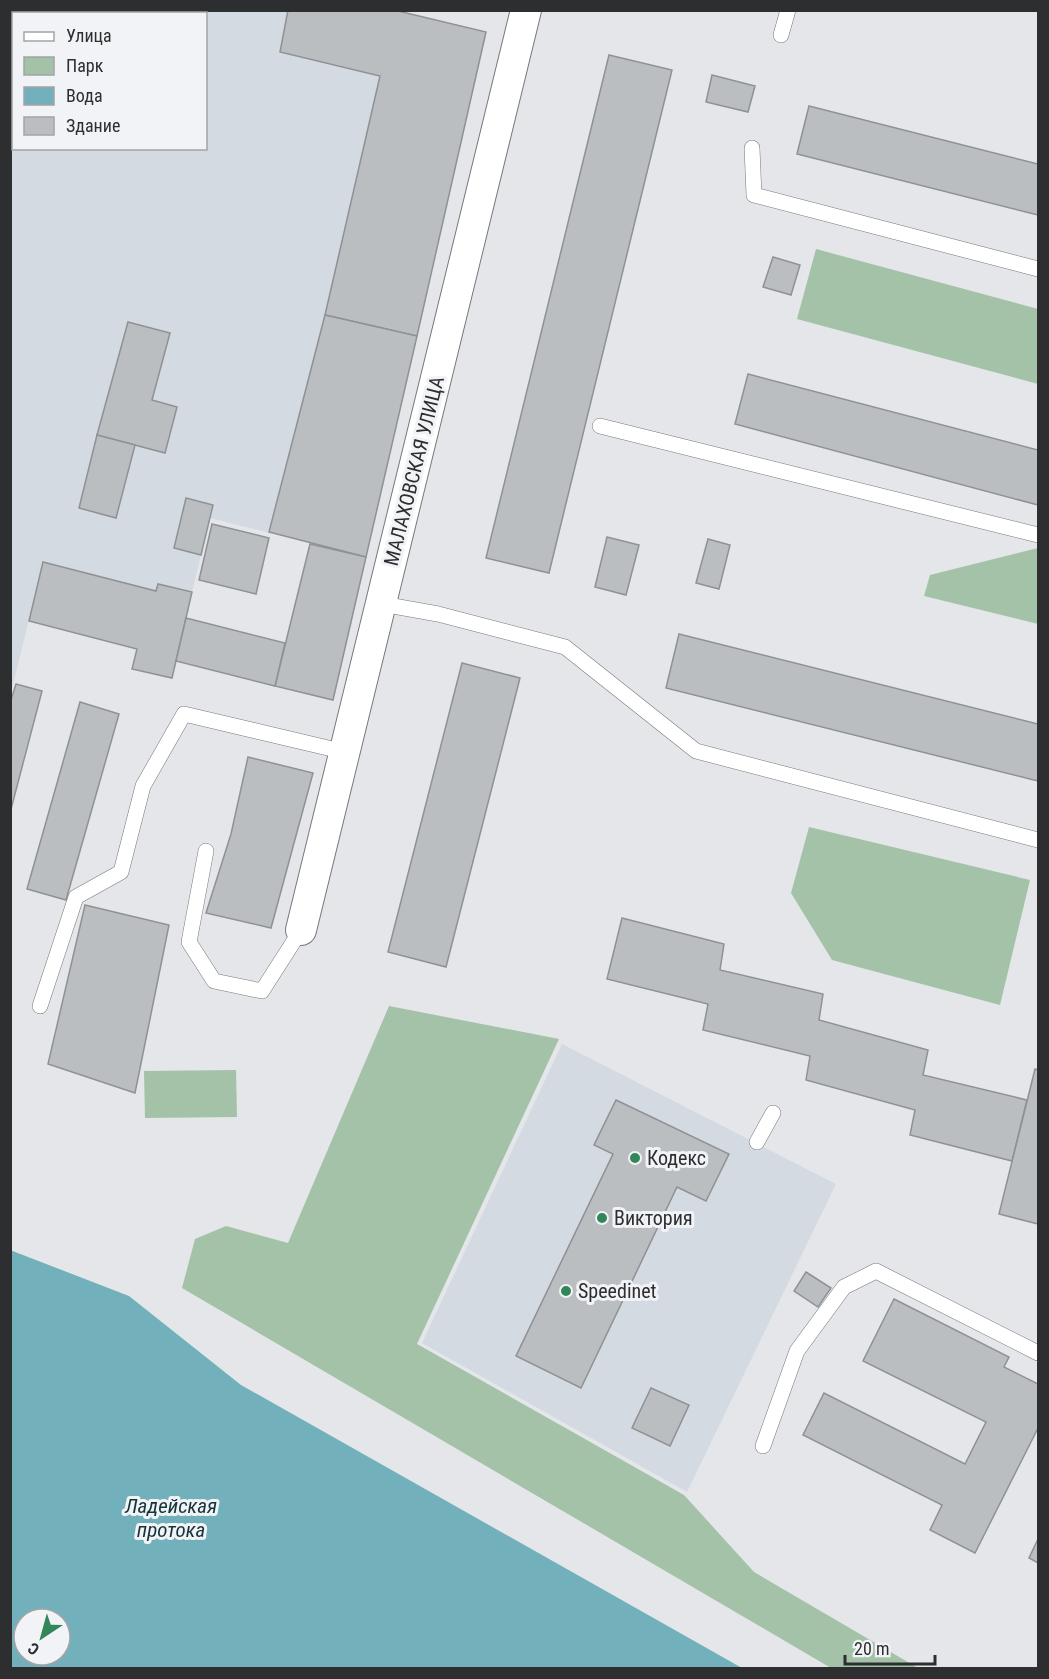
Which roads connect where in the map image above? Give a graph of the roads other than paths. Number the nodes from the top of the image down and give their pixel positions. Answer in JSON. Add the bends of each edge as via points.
{"nodes":[{"id":1,"x":526,"y":10,"type":"edge"},
{"id":2,"x":788,"y":10,"type":"edge"},
{"id":3,"x":782,"y":34,"type":"dead end"},
{"id":4,"x":752,"y":148,"type":"dead end"},
{"id":5,"x":1038,"y":269,"type":"edge"},
{"id":6,"x":600,"y":426,"type":"dead end"},
{"id":7,"x":1038,"y":535,"type":"edge"},
{"id":8,"x":382,"y":604,"type":"junction"},
{"id":9,"x":345,"y":752,"type":"junction"},
{"id":10,"x":1038,"y":840,"type":"edge"},
{"id":11,"x":206,"y":851,"type":"dead end"},
{"id":12,"x":301,"y":930,"type":"joint"},
{"id":13,"x":40,"y":1006,"type":"dead end"},
{"id":14,"x":773,"y":1113,"type":"dead end"},
{"id":15,"x":757,"y":1142,"type":"dead end"},
{"id":16,"x":1038,"y":1353,"type":"edge"},
{"id":17,"x":763,"y":1446,"type":"dead end"}],
"edges":[{"from":1,"to":8,"type":"street","name":"МАЛАХОВСКАЯ УЛИЦА"},
{"from":2,"to":3,"type":"lane"},
{"from":4,"to":5,"type":"lane","via":[[754,195]]},
{"from":6,"to":7,"type":"lane"},
{"from":8,"to":9,"type":"street","name":"МАЛАХОВСКАЯ УЛИЦА"},
{"from":8,"to":10,"type":"lane","via":[[438,614],[565,647],[696,752]]},
{"from":9,"to":12,"type":"street","name":"МАЛАХОВСКАЯ УЛИЦА"},
{"from":9,"to":13,"type":"lane","via":[[184,714],[143,786],[121,872],[76,897]]},
{"from":11,"to":12,"type":"lane","via":[[189,942],[214,981],[262,991]]},
{"from":14,"to":15,"type":"lane"},
{"from":16,"to":17,"type":"lane","via":[[876,1271],[844,1287],[797,1351]]}]}
